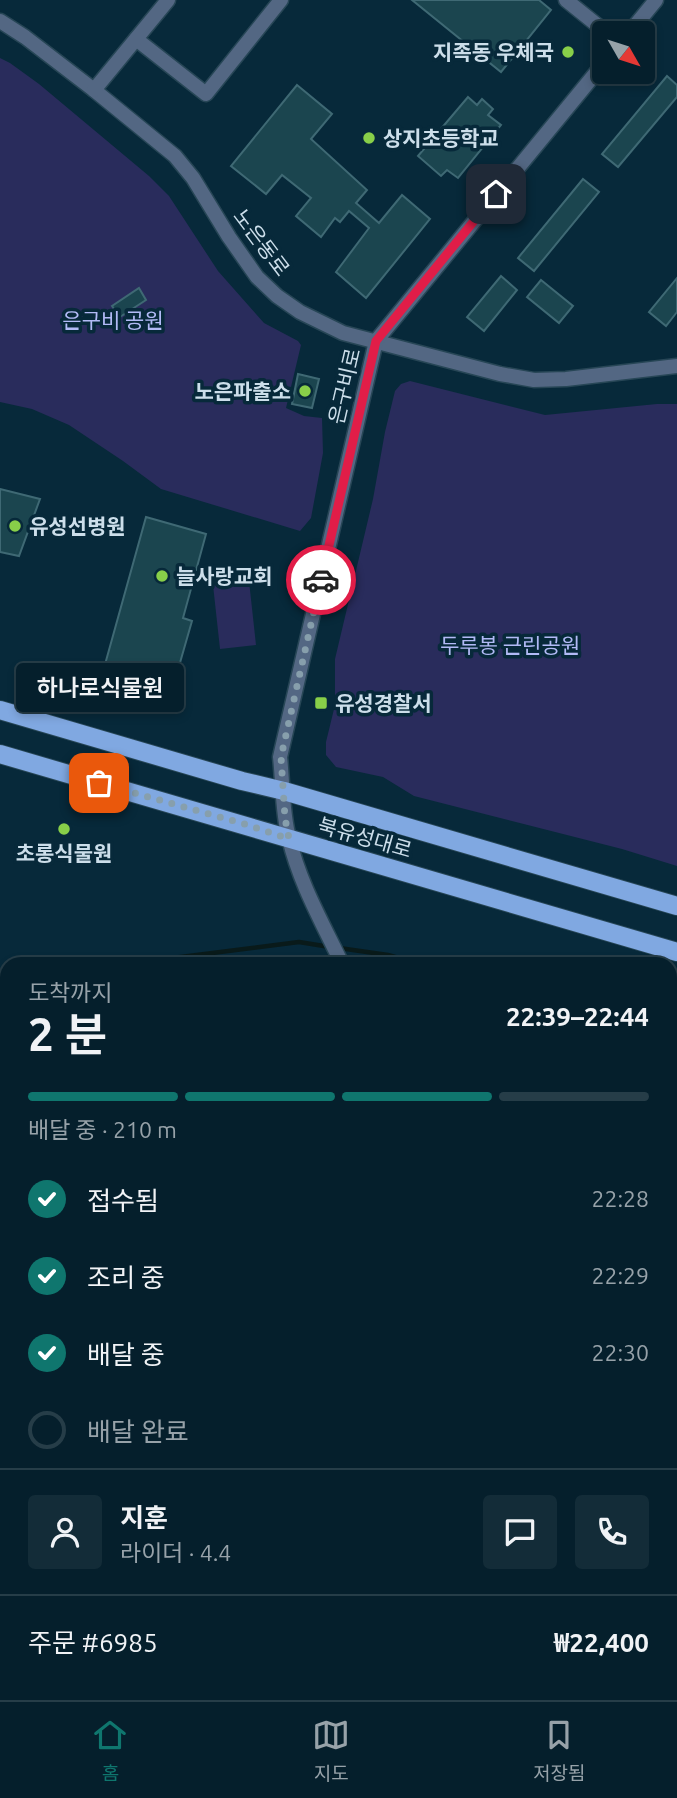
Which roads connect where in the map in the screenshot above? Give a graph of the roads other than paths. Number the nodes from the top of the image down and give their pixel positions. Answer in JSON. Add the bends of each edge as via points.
{"nodes":[{"id":1,"x":168,"y":0,"type":"edge"},
{"id":2,"x":281,"y":0,"type":"edge"},
{"id":3,"x":566,"y":0,"type":"edge"},
{"id":4,"x":656,"y":0,"type":"edge"},
{"id":5,"x":592,"y":21,"type":"edge"},
{"id":6,"x":639,"y":21,"type":"edge"},
{"id":7,"x":0,"y":22,"type":"edge"},
{"id":8,"x":136,"y":38,"type":"junction"},
{"id":9,"x":592,"y":78,"type":"edge"},
{"id":10,"x":94,"y":90,"type":"junction"},
{"id":11,"x":376,"y":341,"type":"junction"},
{"id":12,"x":677,"y":366,"type":"edge"},
{"id":13,"x":0,"y":710,"type":"edge"},
{"id":14,"x":0,"y":754,"type":"edge"},
{"id":15,"x":284,"y":790,"type":"junction"},
{"id":16,"x":289,"y":839,"type":"junction"},
{"id":17,"x":677,"y":906,"type":"edge"},
{"id":18,"x":677,"y":952,"type":"edge"},
{"id":19,"x":339,"y":957,"type":"edge"}],
"edges":[{"from":1,"to":8,"type":"street"},
{"from":2,"to":8,"type":"street","via":[[206,94]]},
{"from":3,"to":5,"type":"street"},
{"from":4,"to":6,"type":"street"},
{"from":7,"to":10,"type":"street","name":"노은동로"},
{"from":8,"to":10,"type":"street"},
{"from":9,"to":11,"type":"street","name":"은구비로"},
{"from":10,"to":11,"type":"street","name":"노은동로","via":[[174,156],[257,277],[277,296],[343,333]]},
{"from":11,"to":12,"type":"street","name":"노은동로","via":[[534,380]]},
{"from":11,"to":15,"type":"street","name":"은구비로","via":[[281,757]]},
{"from":13,"to":15,"type":"main road","name":"북유성대로"},
{"from":14,"to":16,"type":"main road","name":"북유성대로"},
{"from":15,"to":16,"type":"street","name":"은구비로"},
{"from":15,"to":17,"type":"main road","name":"북유성대로"},
{"from":16,"to":18,"type":"main road","name":"북유성대로"},
{"from":16,"to":19,"type":"street","name":"은구비로"}]}
